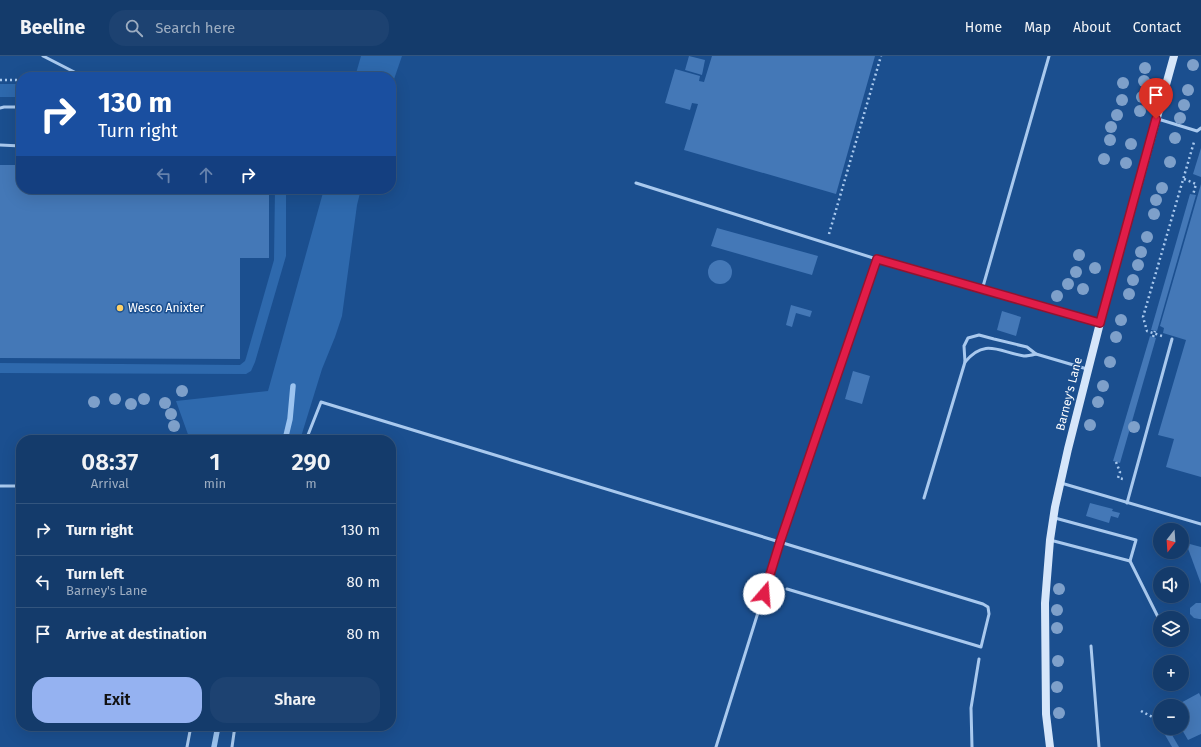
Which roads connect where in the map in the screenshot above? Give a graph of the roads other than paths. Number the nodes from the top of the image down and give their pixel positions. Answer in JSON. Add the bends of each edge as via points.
{"nodes":[{"id":1,"x":43,"y":56,"type":"edge"},
{"id":2,"x":1048,"y":56,"type":"edge"},
{"id":3,"x":1174,"y":56,"type":"edge"},
{"id":4,"x":74,"y":72,"type":"edge"},
{"id":5,"x":16,"y":107,"type":"edge"},
{"id":6,"x":0,"y":108,"type":"edge"},
{"id":7,"x":1156,"y":119,"type":"junction"},
{"id":8,"x":1201,"y":128,"type":"edge"},
{"id":9,"x":0,"y":145,"type":"edge"},
{"id":10,"x":16,"y":146,"type":"edge"},
{"id":11,"x":636,"y":183,"type":"dead end"},
{"id":12,"x":877,"y":259,"type":"junction"},
{"id":13,"x":982,"y":290,"type":"junction"},
{"id":14,"x":1100,"y":323,"type":"junction"},
{"id":15,"x":1172,"y":339,"type":"road end"},
{"id":16,"x":1036,"y":354,"type":"junction"},
{"id":17,"x":964,"y":362,"type":"junction"},
{"id":18,"x":1088,"y":369,"type":"junction"},
{"id":19,"x":308,"y":435,"type":"edge"},
{"id":20,"x":1060,"y":483,"type":"junction"},
{"id":21,"x":0,"y":486,"type":"edge"},
{"id":22,"x":16,"y":486,"type":"edge"},
{"id":23,"x":924,"y":498,"type":"dead end"},
{"id":24,"x":1127,"y":503,"type":"junction"},
{"id":25,"x":1053,"y":518,"type":"junction"},
{"id":26,"x":1201,"y":524,"type":"edge"},
{"id":27,"x":1050,"y":540,"type":"junction"},
{"id":28,"x":780,"y":542,"type":"junction"},
{"id":29,"x":1130,"y":561,"type":"junction"},
{"id":30,"x":787,"y":589,"type":"dead end"},
{"id":31,"x":1155,"y":611,"type":"edge"},
{"id":32,"x":1091,"y":646,"type":"dead end"},
{"id":33,"x":979,"y":659,"type":"dead end"},
{"id":34,"x":190,"y":731,"type":"edge"},
{"id":35,"x":235,"y":731,"type":"edge"},
{"id":36,"x":187,"y":747,"type":"edge"},
{"id":37,"x":232,"y":747,"type":"edge"},
{"id":38,"x":716,"y":747,"type":"edge"},
{"id":39,"x":972,"y":747,"type":"edge"},
{"id":40,"x":1050,"y":747,"type":"edge"},
{"id":41,"x":1099,"y":747,"type":"edge"}],
"edges":[{"from":1,"to":4,"type":"lane"},
{"from":2,"to":13,"type":"lane"},
{"from":3,"to":7,"type":"street","name":"Barney's Lane"},
{"from":5,"to":6,"type":"lane"},
{"from":7,"to":8,"type":"lane","via":[[1198,131]]},
{"from":7,"to":14,"type":"street","name":"Barney's Lane"},
{"from":9,"to":10,"type":"lane"},
{"from":11,"to":12,"type":"lane"},
{"from":12,"to":13,"type":"lane"},
{"from":12,"to":28,"type":"lane"},
{"from":13,"to":14,"type":"lane"},
{"from":14,"to":18,"type":"street","name":"Barney's Lane"},
{"from":15,"to":24,"type":"lane"},
{"from":16,"to":17,"type":"lane","via":[[1025,356],[992,348],[979,350]]},
{"from":16,"to":17,"type":"lane","via":[[1027,347],[979,336],[968,338],[964,346]]},
{"from":16,"to":18,"type":"lane"},
{"from":17,"to":23,"type":"lane"},
{"from":18,"to":20,"type":"street","name":"Barney's Lane"},
{"from":19,"to":28,"type":"lane","via":[[321,402]]},
{"from":20,"to":24,"type":"lane"},
{"from":20,"to":25,"type":"street","name":"Barney's Lane"},
{"from":21,"to":22,"type":"lane"},
{"from":24,"to":26,"type":"lane"},
{"from":25,"to":27,"type":"street","name":"Barney's Lane"},
{"from":25,"to":29,"type":"lane","via":[[1136,540]]},
{"from":27,"to":29,"type":"lane"},
{"from":27,"to":40,"type":"street","name":"Barney's Lane","via":[[1045,603],[1046,714]]},
{"from":28,"to":30,"type":"lane","via":[[983,604],[988,607],[989,614],[981,647]]},
{"from":28,"to":38,"type":"lane"},
{"from":29,"to":31,"type":"lane"},
{"from":32,"to":41,"type":"lane"},
{"from":33,"to":39,"type":"lane","via":[[971,708]]},
{"from":34,"to":36,"type":"lane"},
{"from":35,"to":37,"type":"lane"}]}
